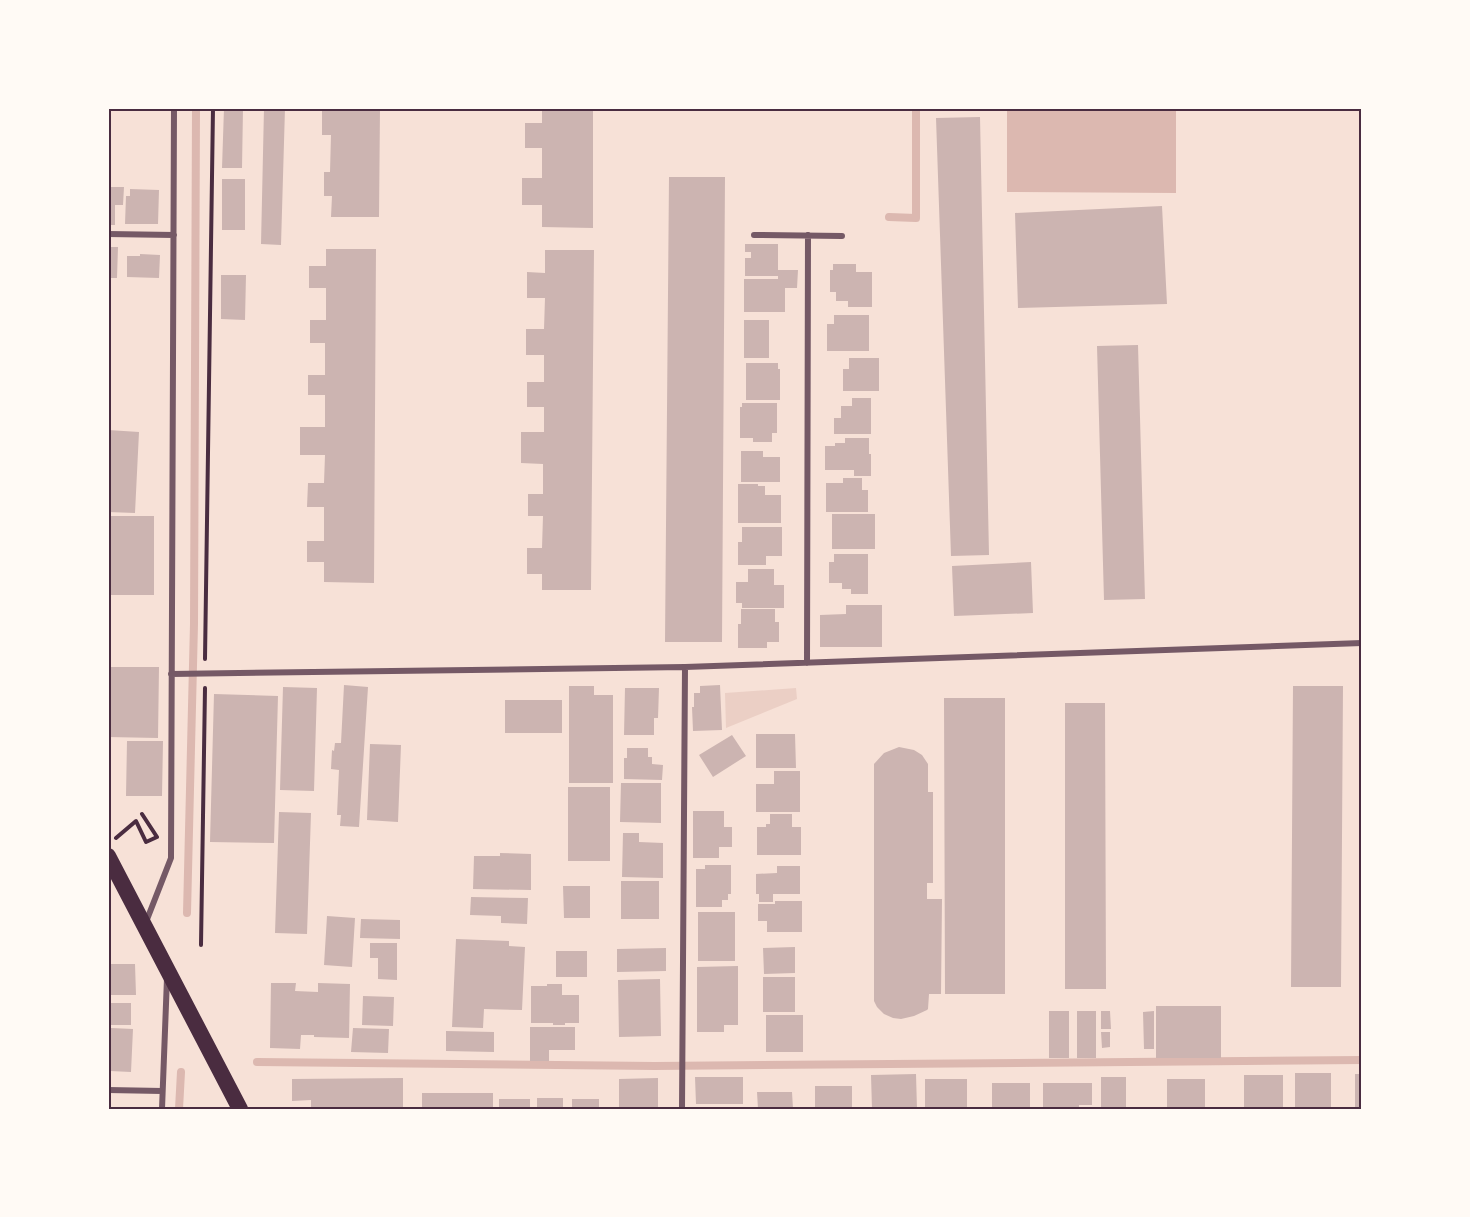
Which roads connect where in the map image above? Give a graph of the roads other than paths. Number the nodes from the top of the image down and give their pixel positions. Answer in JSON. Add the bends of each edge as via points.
{"nodes":[{"id":1,"x":174,"y":108,"type":"edge"},
{"id":2,"x":108,"y":234,"type":"edge"},
{"id":3,"x":174,"y":235,"type":"junction"},
{"id":4,"x":754,"y":235,"type":"dead end"},
{"id":5,"x":808,"y":235,"type":"junction"},
{"id":6,"x":842,"y":236,"type":"dead end"},
{"id":7,"x":1362,"y":643,"type":"edge"},
{"id":8,"x":807,"y":663,"type":"junction"},
{"id":9,"x":685,"y":667,"type":"junction"},
{"id":10,"x":171,"y":674,"type":"junction"},
{"id":11,"x":108,"y":856,"type":"edge"},
{"id":12,"x":144,"y":926,"type":"junction"},
{"id":13,"x":167,"y":968,"type":"junction"},
{"id":14,"x":108,"y":1090,"type":"edge"},
{"id":15,"x":162,"y":1091,"type":"junction"},
{"id":16,"x":162,"y":1109,"type":"edge"},
{"id":17,"x":240,"y":1109,"type":"edge"},
{"id":18,"x":682,"y":1109,"type":"edge"}],
"edges":[{"from":1,"to":3,"type":"street"},
{"from":2,"to":3,"type":"street"},
{"from":3,"to":10,"type":"street"},
{"from":4,"to":5,"type":"street"},
{"from":5,"to":6,"type":"street"},
{"from":5,"to":8,"type":"street"},
{"from":7,"to":8,"type":"street"},
{"from":8,"to":9,"type":"street"},
{"from":9,"to":10,"type":"street"},
{"from":9,"to":18,"type":"street"},
{"from":10,"to":12,"type":"street","via":[[171,858]]},
{"from":11,"to":12,"type":"highway"},
{"from":12,"to":13,"type":"highway"},
{"from":13,"to":15,"type":"street"},
{"from":13,"to":17,"type":"highway"},
{"from":14,"to":15,"type":"street"},
{"from":15,"to":16,"type":"street"}]}
